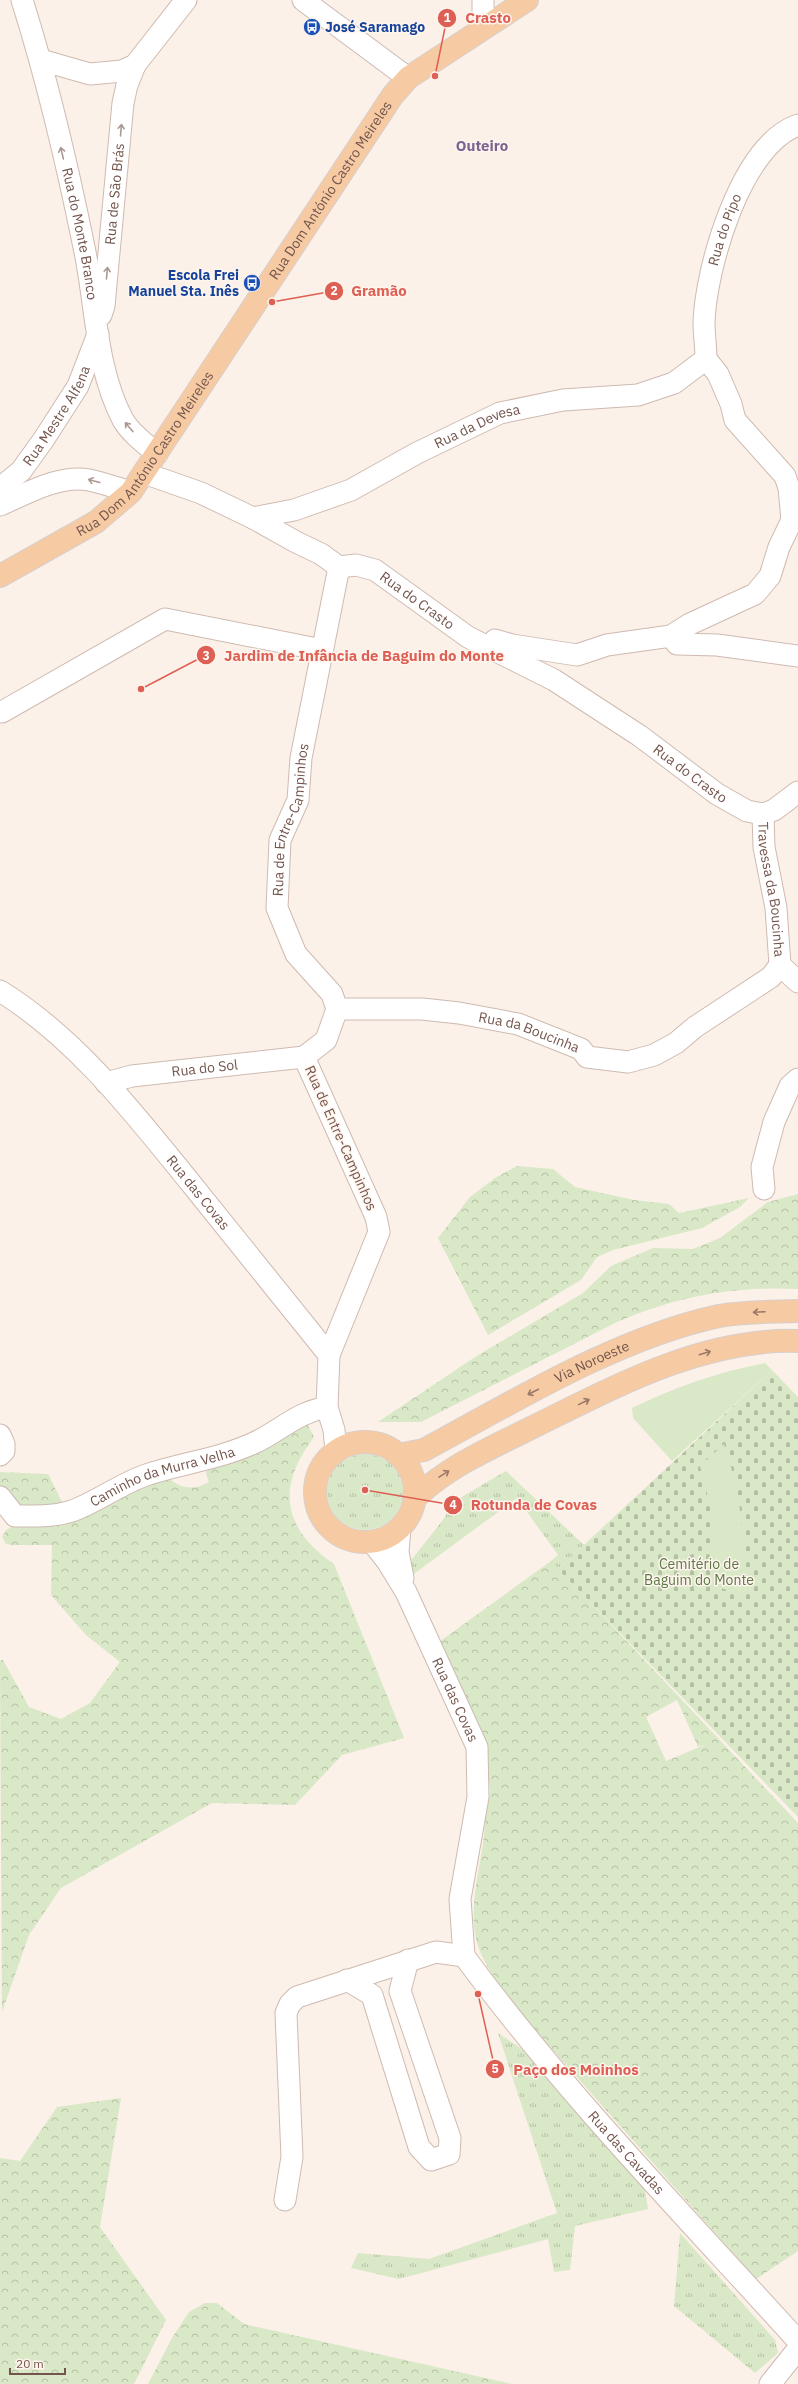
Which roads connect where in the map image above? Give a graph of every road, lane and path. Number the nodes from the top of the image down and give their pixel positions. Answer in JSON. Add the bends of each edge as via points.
{"nodes":[{"id":1,"x":22,"y":0,"type":"edge"},
{"id":2,"x":186,"y":0,"type":"edge"},
{"id":3,"x":303,"y":0,"type":"edge"},
{"id":4,"x":483,"y":0,"type":"edge"},
{"id":5,"x":527,"y":0,"type":"edge"},
{"id":6,"x":488,"y":25,"type":"junction"},
{"id":7,"x":41,"y":60,"type":"junction"},
{"id":8,"x":135,"y":65,"type":"junction"},
{"id":9,"x":408,"y":78,"type":"junction"},
{"id":10,"x":798,"y":125,"type":"edge"},
{"id":11,"x":98,"y":329,"type":"junction"},
{"id":12,"x":706,"y":359,"type":"junction"},
{"id":13,"x":157,"y":454,"type":"junction"},
{"id":14,"x":144,"y":473,"type":"junction"},
{"id":15,"x":0,"y":488,"type":"edge"},
{"id":16,"x":131,"y":492,"type":"junction"},
{"id":17,"x":0,"y":505,"type":"edge"},
{"id":18,"x":253,"y":518,"type":"junction"},
{"id":19,"x":340,"y":568,"type":"junction"},
{"id":20,"x":0,"y":576,"type":"edge"},
{"id":21,"x":671,"y":636,"type":"junction"},
{"id":22,"x":468,"y":637,"type":"junction"},
{"id":23,"x":322,"y":650,"type":"junction"},
{"id":24,"x":798,"y":656,"type":"edge"},
{"id":25,"x":2,"y":712,"type":"dead end"},
{"id":26,"x":798,"y":792,"type":"edge"},
{"id":27,"x":763,"y":814,"type":"junction"},
{"id":28,"x":780,"y":965,"type":"junction"},
{"id":29,"x":798,"y":982,"type":"edge"},
{"id":30,"x":0,"y":991,"type":"edge"},
{"id":31,"x":338,"y":1009,"type":"junction"},
{"id":32,"x":304,"y":1057,"type":"junction"},
{"id":33,"x":798,"y":1079,"type":"edge"},
{"id":34,"x":106,"y":1083,"type":"junction"},
{"id":35,"x":764,"y":1189,"type":"dead end"},
{"id":36,"x":798,"y":1311,"type":"edge"},
{"id":37,"x":798,"y":1341,"type":"edge"},
{"id":38,"x":329,"y":1356,"type":"junction"},
{"id":39,"x":327,"y":1408,"type":"junction"},
{"id":40,"x":0,"y":1435,"type":"edge"},
{"id":41,"x":340,"y":1442,"type":"junction"},
{"id":42,"x":0,"y":1454,"type":"edge"},
{"id":43,"x":398,"y":1455,"type":"junction"},
{"id":44,"x":0,"y":1497,"type":"edge"},
{"id":45,"x":414,"y":1499,"type":"junction"},
{"id":46,"x":400,"y":1528,"type":"junction"},
{"id":47,"x":372,"y":1542,"type":"junction"},
{"id":48,"x":406,"y":1592,"type":"junction"},
{"id":49,"x":464,"y":1956,"type":"junction"},
{"id":50,"x":408,"y":1960,"type":"junction"},
{"id":51,"x":347,"y":1980,"type":"junction"},
{"id":52,"x":285,"y":2200,"type":"dead end"},
{"id":53,"x":798,"y":2341,"type":"edge"},
{"id":54,"x":798,"y":2349,"type":"edge"},
{"id":55,"x":770,"y":2384,"type":"edge"}],
"edges":[{"from":1,"to":7,"type":"street","name":"Rua do Monte Branco"},
{"from":2,"to":8,"type":"street","name":"Rua de São Brás"},
{"from":3,"to":9,"type":"street"},
{"from":4,"to":6,"type":"street","via":[[483,14]]},
{"from":5,"to":6,"type":"main road","name":"Rua Dom António Castro Meireles"},
{"from":6,"to":9,"type":"main road","name":"Rua Dom António Castro Meireles"},
{"from":7,"to":8,"type":"street","via":[[90,74],[107,74]]},
{"from":11,"to":7,"type":"street","name":"Rua do Monte Branco","one_way":true,"via":[[85,253]]},
{"from":11,"to":8,"type":"street","name":"Rua de São Brás","one_way":true,"via":[[104,306],[123,103]]},
{"from":9,"to":13,"type":"main road","name":"Rua Dom António Castro Meireles","via":[[393,95]]},
{"from":10,"to":12,"type":"street","name":"Rua do Pipo","via":[[785,130],[764,150],[742,185],[727,216],[712,270],[704,322]]},
{"from":13,"to":11,"type":"street","name":"Rua do Monte Branco","one_way":true,"via":[[124,421],[110,388]]},
{"from":11,"to":15,"type":"street","name":"Rua Mestre Alfena","via":[[78,386],[22,471]]},
{"from":12,"to":18,"type":"street","name":"Rua da Devesa","via":[[674,383],[638,395],[563,400],[500,413],[416,453],[351,490],[294,510]]},
{"from":12,"to":21,"type":"street","via":[[718,374],[735,420],[785,476],[789,488],[792,520],[779,547],[770,576],[755,594],[690,624]]},
{"from":13,"to":14,"type":"main road","name":"Rua Dom António Castro Meireles"},
{"from":14,"to":16,"type":"main road","name":"Rua Dom António Castro Meireles"},
{"from":14,"to":18,"type":"street","via":[[201,493]]},
{"from":16,"to":17,"type":"street","one_way":true,"via":[[88,480],[75,480],[45,487]]},
{"from":16,"to":20,"type":"main road","name":"Rua Dom António Castro Meireles","via":[[96,522]]},
{"from":18,"to":19,"type":"street","via":[[321,554]]},
{"from":19,"to":22,"type":"street","name":"Rua do Crasto","via":[[356,565],[375,570]]},
{"from":19,"to":23,"type":"street","name":"Rua de Entre-Campinhos"},
{"from":21,"to":22,"type":"street","via":[[607,645],[577,654],[512,645],[481,636]]},
{"from":21,"to":24,"type":"street","via":[[677,644],[717,645]]},
{"from":22,"to":27,"type":"street","name":"Rua do Crasto","via":[[554,680],[640,736],[717,794],[747,811]]},
{"from":23,"to":25,"type":"street","via":[[165,619]]},
{"from":23,"to":31,"type":"street","name":"Rua de Entre-Campinhos","via":[[301,758],[298,800],[280,840],[277,908],[296,954],[332,994]]},
{"from":26,"to":27,"type":"street","via":[[774,810]]},
{"from":27,"to":28,"type":"street","name":"Travessa da Boucinha","via":[[764,847],[776,908]]},
{"from":28,"to":29,"type":"street"},
{"from":28,"to":31,"type":"street","name":"Rua da Boucinha","via":[[770,977],[695,1027],[676,1043],[654,1055],[628,1062],[587,1056],[581,1049],[518,1024],[429,1010]]},
{"from":30,"to":34,"type":"street","name":"Rua das Covas","via":[[43,1021]]},
{"from":31,"to":32,"type":"street","name":"Rua de Entre-Campinhos","via":[[326,1040]]},
{"from":32,"to":34,"type":"street","name":"Rua do Sol","via":[[132,1076]]},
{"from":32,"to":38,"type":"street","name":"Rua de Entre-Campinhos","via":[[376,1217],[378,1232]]},
{"from":33,"to":35,"type":"street","via":[[790,1086],[774,1122],[762,1167]]},
{"from":34,"to":38,"type":"street","name":"Rua das Covas","via":[[134,1114]]},
{"from":36,"to":43,"type":"main road","name":"Via Noroeste","one_way":true,"via":[[720,1316],[658,1334],[588,1364],[424,1450]]},
{"from":45,"to":37,"type":"main road","one_way":true,"via":[[433,1480],[474,1456],[602,1392],[654,1370],[735,1346]]},
{"from":38,"to":39,"type":"street"},
{"from":39,"to":41,"type":"street"},
{"from":39,"to":44,"type":"street","name":"Caminho da Murra Velha","via":[[308,1411],[254,1442],[205,1461],[140,1477],[115,1487],[73,1510],[50,1516],[15,1516]]},
{"from":40,"to":42,"type":"street","via":[[4,1444],[4,1451]]},
{"from":41,"to":43,"type":"main road","via":[[373,1443],[384,1446]]},
{"from":41,"to":47,"type":"main road","via":[[324,1463],[317,1478],[315,1495],[319,1511],[328,1526],[340,1536]]},
{"from":43,"to":45,"type":"main road","via":[[408,1468],[414,1483]]},
{"from":45,"to":46,"type":"main road","via":[[409,1515]]},
{"from":46,"to":47,"type":"main road","via":[[387,1537]]},
{"from":46,"to":48,"type":"street","name":"Rua das Covas","via":[[398,1552]]},
{"from":47,"to":48,"type":"street","name":"Rua das Covas"},
{"from":48,"to":49,"type":"street","name":"Rua das Covas","via":[[477,1748],[478,1797],[460,1899]]},
{"from":49,"to":50,"type":"street","via":[[436,1952]]},
{"from":49,"to":53,"type":"street","name":"Rua das Cavadas","via":[[491,1993],[592,2114]]},
{"from":50,"to":51,"type":"street"},
{"from":50,"to":51,"type":"street","via":[[400,1991],[450,2138],[449,2154],[431,2160],[420,2147],[372,1995]]},
{"from":51,"to":52,"type":"street","via":[[297,1997],[286,2013],[292,2158]]},
{"from":54,"to":55,"type":"street"}]}
